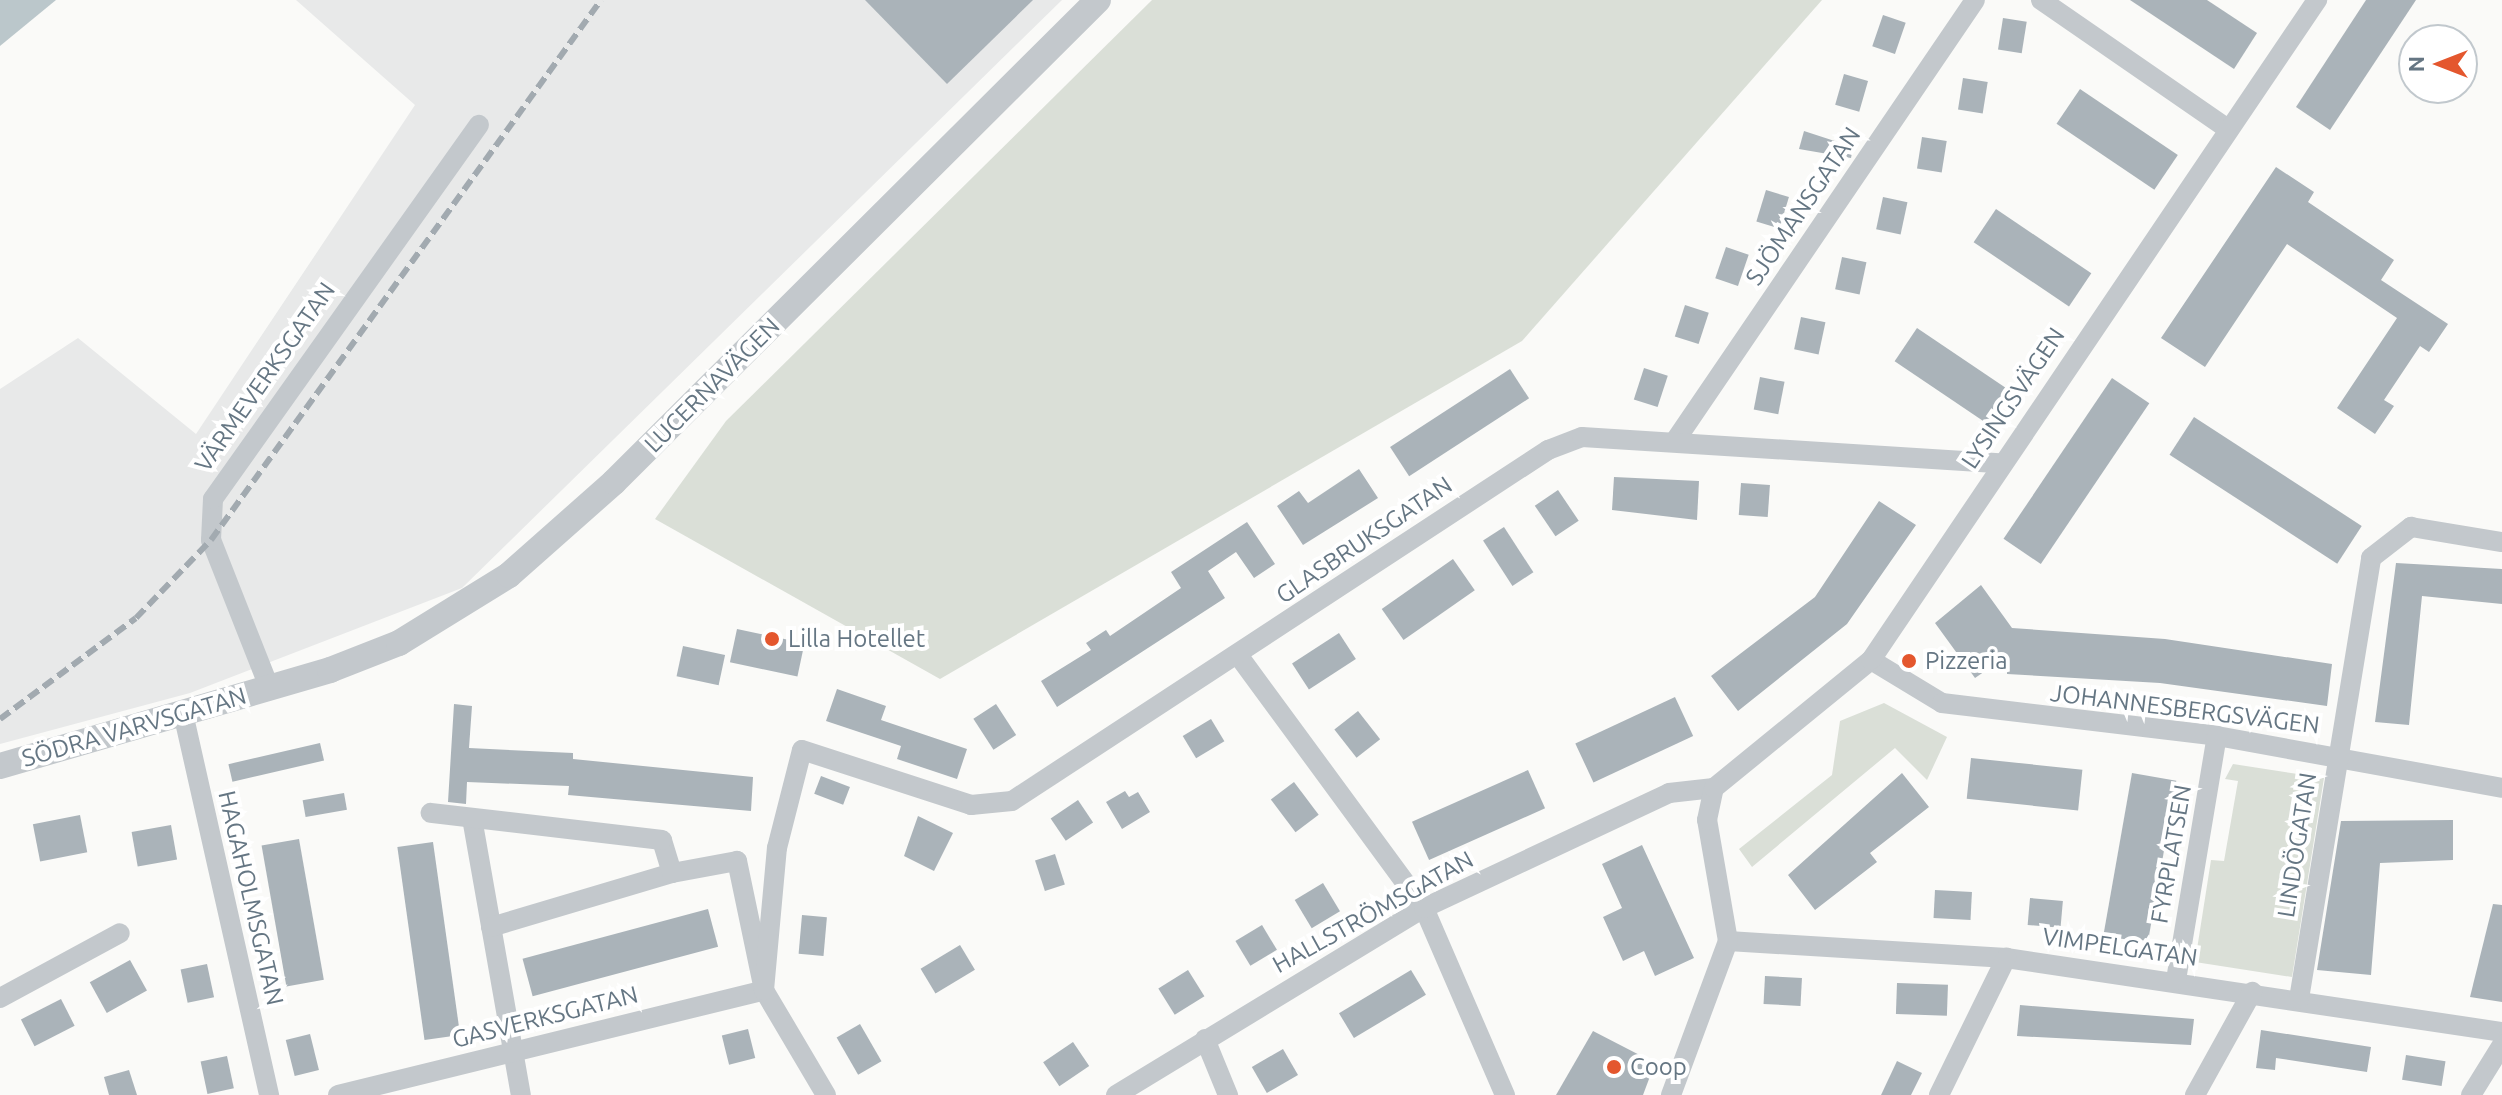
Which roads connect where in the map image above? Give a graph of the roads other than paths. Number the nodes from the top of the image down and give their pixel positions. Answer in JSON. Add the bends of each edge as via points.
{"nodes":[{"id":1,"x":1098,"y":0,"type":"edge"},
{"id":2,"x":1975,"y":0,"type":"edge"},
{"id":3,"x":2041,"y":0,"type":"edge"},
{"id":4,"x":2317,"y":0,"type":"edge"},
{"id":5,"x":479,"y":125,"type":"dead end"},
{"id":6,"x":2228,"y":129,"type":"junction"},
{"id":7,"x":1675,"y":441,"type":"junction"},
{"id":8,"x":1999,"y":463,"type":"junction"},
{"id":9,"x":2502,"y":542,"type":"edge"},
{"id":10,"x":1238,"y":655,"type":"junction"},
{"id":11,"x":1871,"y":660,"type":"junction"},
{"id":12,"x":269,"y":687,"type":"junction"},
{"id":13,"x":183,"y":713,"type":"junction"},
{"id":14,"x":2217,"y":736,"type":"junction"},
{"id":15,"x":2337,"y":756,"type":"junction"},
{"id":16,"x":0,"y":766,"type":"edge"},
{"id":17,"x":1714,"y":788,"type":"junction"},
{"id":18,"x":2502,"y":788,"type":"edge"},
{"id":19,"x":431,"y":813,"type":"dead end"},
{"id":20,"x":472,"y":818,"type":"junction"},
{"id":21,"x":672,"y":873,"type":"junction"},
{"id":22,"x":1424,"y":908,"type":"junction"},
{"id":23,"x":491,"y":927,"type":"junction"},
{"id":24,"x":120,"y":933,"type":"dead end"},
{"id":25,"x":1728,"y":941,"type":"junction"},
{"id":26,"x":2006,"y":958,"type":"junction"},
{"id":27,"x":2176,"y":980,"type":"junction"},
{"id":28,"x":764,"y":990,"type":"junction"},
{"id":29,"x":2252,"y":992,"type":"junction"},
{"id":30,"x":0,"y":998,"type":"edge"},
{"id":31,"x":2299,"y":999,"type":"junction"},
{"id":32,"x":2502,"y":1032,"type":"edge"},
{"id":33,"x":1205,"y":1039,"type":"junction"},
{"id":34,"x":2502,"y":1045,"type":"edge"},
{"id":35,"x":513,"y":1051,"type":"junction"},
{"id":36,"x":269,"y":1095,"type":"edge"},
{"id":37,"x":338,"y":1095,"type":"edge"},
{"id":38,"x":521,"y":1095,"type":"edge"},
{"id":39,"x":826,"y":1095,"type":"edge"},
{"id":40,"x":1116,"y":1095,"type":"edge"},
{"id":41,"x":1228,"y":1095,"type":"edge"},
{"id":42,"x":1505,"y":1095,"type":"edge"},
{"id":43,"x":1671,"y":1095,"type":"edge"},
{"id":44,"x":1939,"y":1095,"type":"edge"},
{"id":45,"x":2195,"y":1095,"type":"edge"},
{"id":46,"x":2471,"y":1095,"type":"edge"}],
"edges":[{"from":1,"to":12,"type":"street","name":"LUCERNAVÄGEN","via":[[557,537],[399,643]]},
{"from":2,"to":7,"type":"street","name":"SJÖMANSGATAN"},
{"from":3,"to":6,"type":"street"},
{"from":4,"to":6,"type":"street","name":"LYSINGSVÄGEN"},
{"from":5,"to":12,"type":"street","name":"VÄRMEVERKSGATAN","via":[[213,499],[211,540]]},
{"from":6,"to":8,"type":"street","name":"LYSINGSVÄGEN"},
{"from":7,"to":8,"type":"street","name":"GLASBRUKSGATAN"},
{"from":7,"to":10,"type":"street","name":"GLASBRUKSGATAN","via":[[1582,437],[1548,450]]},
{"from":8,"to":11,"type":"street","name":"LYSINGSVÄGEN"},
{"from":9,"to":15,"type":"street","name":"LINDÖGATAN","via":[[2411,527],[2381,543],[2371,558]]},
{"from":10,"to":22,"type":"street"},
{"from":10,"to":28,"type":"street","name":"GLASBRUKSGATAN","via":[[998,805],[971,805],[802,750],[777,848]]},
{"from":11,"to":14,"type":"street","name":"JOHANNESBERGSVÄGEN","via":[[1942,703]]},
{"from":11,"to":17,"type":"street","name":"LYSINGSVÄGEN"},
{"from":12,"to":13,"type":"street","name":"SÖDRA VARVSGATAN"},
{"from":13,"to":16,"type":"street","name":"SÖDRA VARVSGATAN"},
{"from":13,"to":36,"type":"street","name":"HAGAHOLMSGATAN"},
{"from":14,"to":15,"type":"street","name":"JOHANNESBERGSVÄGEN"},
{"from":14,"to":27,"type":"street","name":"FYRPLATSEN"},
{"from":15,"to":18,"type":"street","name":"JOHANNESBERGSVÄGEN"},
{"from":15,"to":31,"type":"street","name":"LINDÖGATAN"},
{"from":17,"to":22,"type":"street","name":"HALLSTRÖMSGATAN","via":[[1669,793]]},
{"from":17,"to":25,"type":"street","via":[[1707,820]]},
{"from":19,"to":20,"type":"street"},
{"from":20,"to":21,"type":"street","via":[[662,840]]},
{"from":20,"to":23,"type":"street"},
{"from":21,"to":23,"type":"street"},
{"from":21,"to":28,"type":"street","via":[[737,861]]},
{"from":22,"to":33,"type":"street","name":"HALLSTRÖMSGATAN"},
{"from":22,"to":42,"type":"street"},
{"from":23,"to":35,"type":"street"},
{"from":24,"to":30,"type":"street"},
{"from":25,"to":26,"type":"street","name":"VIMPELGATAN"},
{"from":25,"to":43,"type":"street"},
{"from":26,"to":27,"type":"street","name":"VIMPELGATAN"},
{"from":26,"to":44,"type":"street"},
{"from":27,"to":29,"type":"street","name":"VIMPELGATAN"},
{"from":28,"to":35,"type":"street","name":"GASVERKSGATAN"},
{"from":28,"to":39,"type":"street"},
{"from":29,"to":31,"type":"street","name":"VIMPELGATAN"},
{"from":29,"to":45,"type":"street"},
{"from":31,"to":32,"type":"street","name":"VIMPELGATAN"},
{"from":33,"to":40,"type":"street","name":"HALLSTRÖMSGATAN"},
{"from":33,"to":41,"type":"street"},
{"from":34,"to":46,"type":"street"},
{"from":35,"to":37,"type":"street","name":"GASVERKSGATAN"},
{"from":35,"to":38,"type":"street"}]}
